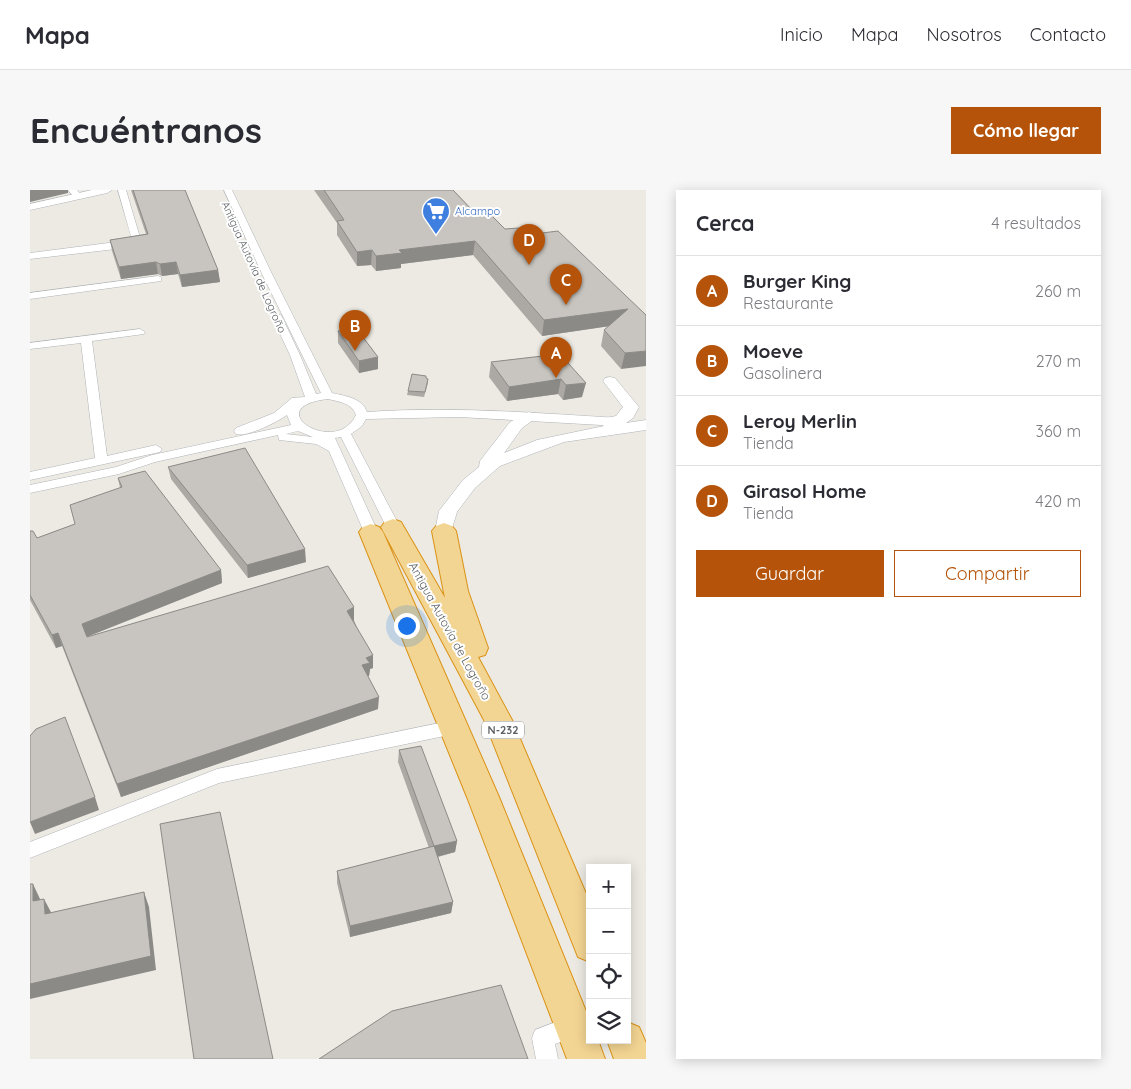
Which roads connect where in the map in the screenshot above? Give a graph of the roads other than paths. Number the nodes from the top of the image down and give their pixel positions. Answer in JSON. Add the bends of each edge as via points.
{"nodes":[{"id":1,"x":107,"y":190,"type":"edge"},
{"id":2,"x":122,"y":190,"type":"edge"},
{"id":3,"x":220,"y":190,"type":"edge"},
{"id":4,"x":75,"y":193,"type":"edge"},
{"id":5,"x":230,"y":193,"type":"edge"},
{"id":6,"x":30,"y":207,"type":"edge"},
{"id":7,"x":30,"y":256,"type":"edge"},
{"id":8,"x":158,"y":279,"type":"dead end"},
{"id":9,"x":30,"y":296,"type":"edge"},
{"id":10,"x":140,"y":332,"type":"dead end"},
{"id":11,"x":86,"y":339,"type":"junction"},
{"id":12,"x":30,"y":346,"type":"edge"},
{"id":13,"x":303,"y":378,"type":"junction"},
{"id":14,"x":328,"y":396,"type":"junction"},
{"id":15,"x":312,"y":399,"type":"junction"},
{"id":16,"x":625,"y":410,"type":"junction"},
{"id":17,"x":362,"y":413,"type":"junction"},
{"id":18,"x":646,"y":416,"type":"edge"},
{"id":19,"x":529,"y":417,"type":"junction"},
{"id":20,"x":604,"y":418,"type":"junction"},
{"id":21,"x":297,"y":423,"type":"junction"},
{"id":22,"x":646,"y":424,"type":"edge"},
{"id":23,"x":240,"y":431,"type":"junction"},
{"id":24,"x":345,"y":433,"type":"junction"},
{"id":25,"x":328,"y":435,"type":"junction"},
{"id":26,"x":334,"y":449,"type":"junction"},
{"id":27,"x":102,"y":461,"type":"junction"},
{"id":28,"x":119,"y":470,"type":"junction"},
{"id":29,"x":479,"y":474,"type":"junction"},
{"id":30,"x":30,"y":476,"type":"edge"},
{"id":31,"x":30,"y":489,"type":"edge"},
{"id":32,"x":444,"y":531,"type":"joint"},
{"id":33,"x":381,"y":538,"type":"junction"},
{"id":34,"x":498,"y":720,"type":"junction"},
{"id":35,"x":454,"y":727,"type":"junction"},
{"id":36,"x":30,"y":850,"type":"edge"},
{"id":37,"x":586,"y":935,"type":"edge"},
{"id":38,"x":574,"y":1026,"type":"junction"},
{"id":39,"x":627,"y":1044,"type":"edge"},
{"id":40,"x":547,"y":1059,"type":"edge"},
{"id":41,"x":586,"y":1059,"type":"edge"},
{"id":42,"x":633,"y":1059,"type":"edge"}],
"edges":[{"from":1,"to":4,"type":"street"},
{"from":2,"to":7,"type":"street","via":[[138,242]]},
{"from":3,"to":13,"type":"street","name":"Antigua Autovía de Logroño"},
{"from":4,"to":6,"type":"street"},
{"from":5,"to":14,"type":"street","name":"Antigua Autovía de Logroño"},
{"from":8,"to":9,"type":"street"},
{"from":10,"to":11,"type":"street"},
{"from":11,"to":12,"type":"street"},
{"from":11,"to":27,"type":"street"},
{"from":13,"to":15,"type":"street","name":"Antigua Autovía de Logroño"},
{"from":13,"to":23,"type":"street","via":[[300,395],[288,409],[271,420]]},
{"from":14,"to":15,"type":"street"},
{"from":14,"to":17,"type":"street","via":[[348,400]]},
{"from":15,"to":21,"type":"street","via":[[299,404],[294,410]]},
{"from":16,"to":18,"type":"street"},
{"from":16,"to":20,"type":"street","via":[[622,420]]},
{"from":16,"to":22,"type":"street"},
{"from":17,"to":19,"type":"street","via":[[469,413]]},
{"from":17,"to":20,"type":"street","via":[[472,408]]},
{"from":17,"to":24,"type":"street","via":[[361,423]]},
{"from":19,"to":20,"type":"street"},
{"from":19,"to":29,"type":"street","via":[[516,425]]},
{"from":20,"to":22,"type":"street"},
{"from":21,"to":23,"type":"street"},
{"from":21,"to":25,"type":"street","via":[[310,433]]},
{"from":21,"to":28,"type":"street"},
{"from":22,"to":29,"type":"street","via":[[543,443],[494,462]]},
{"from":23,"to":27,"type":"street"},
{"from":24,"to":25,"type":"street"},
{"from":24,"to":33,"type":"street","name":"Antigua Autovía de Logroño"},
{"from":25,"to":26,"type":"street","name":"Antigua Autovía de Logroño"},
{"from":26,"to":28,"type":"street","via":[[319,441],[279,437]]},
{"from":26,"to":33,"type":"street","name":"Antigua Autovía de Logroño"},
{"from":27,"to":30,"type":"street"},
{"from":28,"to":31,"type":"street"},
{"from":29,"to":32,"type":"street","via":[[448,511]]},
{"from":32,"to":34,"type":"highway","via":[[452,583],[466,628],[494,696]]},
{"from":33,"to":34,"type":"highway","name":"Antigua Autovía de Logroño","number":"N-232"},
{"from":33,"to":35,"type":"highway","name":"Antigua Autovía de Logroño"},
{"from":34,"to":37,"type":"highway","name":"Antigua Autovía de Logroño","number":"N-232"},
{"from":35,"to":36,"type":"street","via":[[217,776]]},
{"from":35,"to":38,"type":"highway","name":"Antigua Autovía de Logroño"},
{"from":38,"to":40,"type":"street","via":[[542,1038]]},
{"from":38,"to":41,"type":"highway","name":"Antigua Autovía de Logroño"},
{"from":39,"to":42,"type":"highway"}]}
